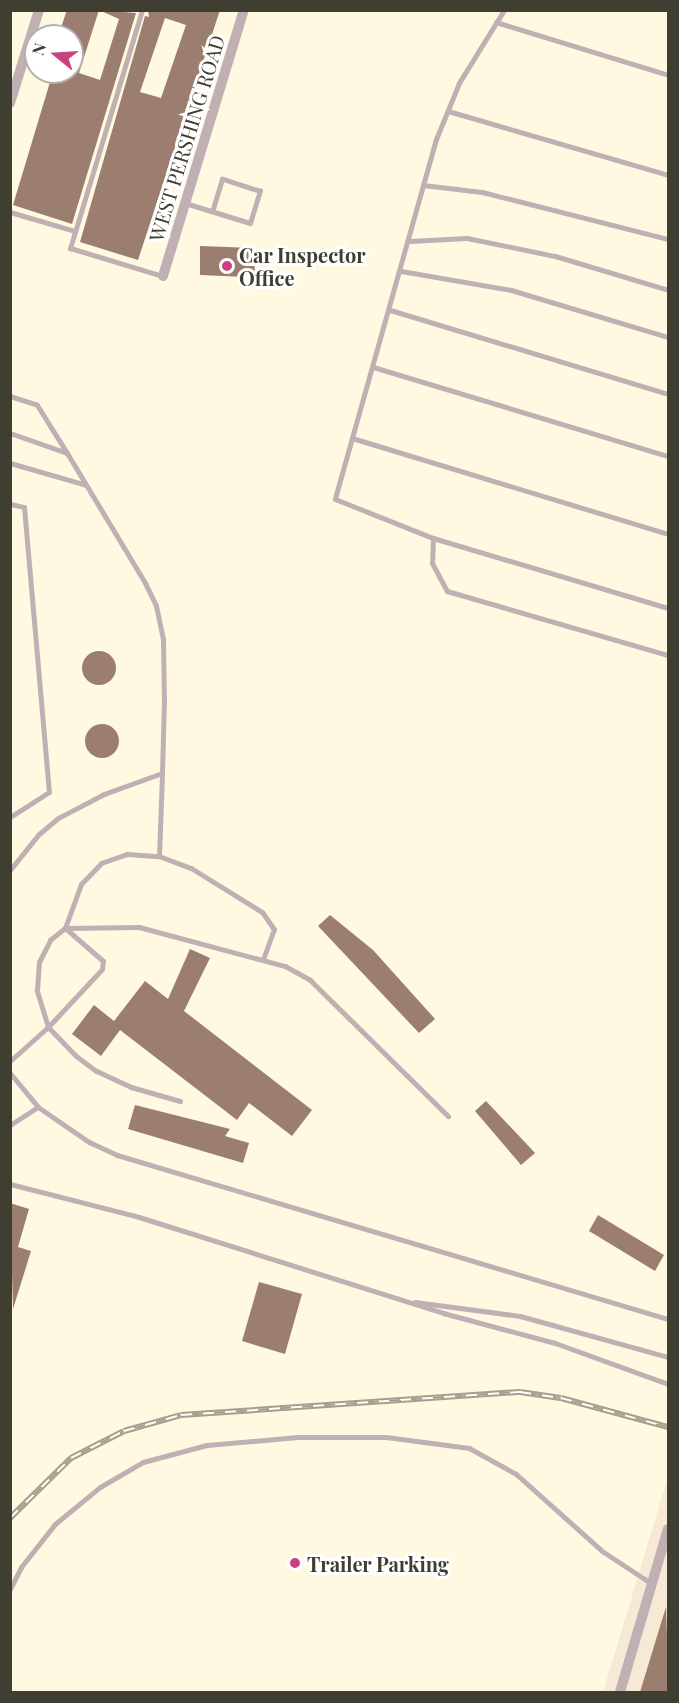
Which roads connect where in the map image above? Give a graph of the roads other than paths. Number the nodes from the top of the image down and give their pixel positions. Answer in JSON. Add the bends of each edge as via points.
{"nodes":[{"id":1,"x":39,"y":10,"type":"edge"},
{"id":2,"x":142,"y":10,"type":"edge"},
{"id":3,"x":244,"y":10,"type":"edge"},
{"id":4,"x":504,"y":10,"type":"edge"},
{"id":5,"x":496,"y":22,"type":"junction"},
{"id":6,"x":669,"y":75,"type":"edge"},
{"id":7,"x":10,"y":103,"type":"edge"},
{"id":8,"x":448,"y":111,"type":"junction"},
{"id":9,"x":669,"y":175,"type":"edge"},
{"id":10,"x":423,"y":185,"type":"junction"},
{"id":11,"x":185,"y":203,"type":"junction"},
{"id":12,"x":10,"y":212,"type":"edge"},
{"id":13,"x":212,"y":212,"type":"junction"},
{"id":14,"x":75,"y":231,"type":"junction"},
{"id":15,"x":669,"y":239,"type":"edge"},
{"id":16,"x":410,"y":242,"type":"junction"},
{"id":17,"x":401,"y":271,"type":"junction"},
{"id":18,"x":163,"y":276,"type":"joint"},
{"id":19,"x":669,"y":290,"type":"edge"},
{"id":20,"x":390,"y":310,"type":"junction"},
{"id":21,"x":669,"y":337,"type":"edge"},
{"id":22,"x":373,"y":367,"type":"junction"},
{"id":23,"x":669,"y":394,"type":"edge"},
{"id":24,"x":10,"y":396,"type":"edge"},
{"id":25,"x":10,"y":434,"type":"edge"},
{"id":26,"x":352,"y":438,"type":"junction"},
{"id":27,"x":67,"y":453,"type":"junction"},
{"id":28,"x":669,"y":456,"type":"edge"},
{"id":29,"x":10,"y":463,"type":"edge"},
{"id":30,"x":86,"y":485,"type":"junction"},
{"id":31,"x":10,"y":504,"type":"edge"},
{"id":32,"x":669,"y":534,"type":"edge"},
{"id":33,"x":433,"y":538,"type":"junction"},
{"id":34,"x":669,"y":608,"type":"edge"},
{"id":35,"x":669,"y":655,"type":"edge"},
{"id":36,"x":162,"y":773,"type":"junction"},
{"id":37,"x":10,"y":817,"type":"edge"},
{"id":38,"x":159,"y":856,"type":"junction"},
{"id":39,"x":10,"y":870,"type":"edge"},
{"id":40,"x":65,"y":928,"type":"junction"},
{"id":41,"x":263,"y":960,"type":"junction"},
{"id":42,"x":48,"y":1027,"type":"junction"},
{"id":43,"x":10,"y":1061,"type":"edge"},
{"id":44,"x":10,"y":1073,"type":"edge"},
{"id":45,"x":180,"y":1101,"type":"dead end"},
{"id":46,"x":38,"y":1107,"type":"junction"},
{"id":47,"x":448,"y":1116,"type":"dead end"},
{"id":48,"x":10,"y":1125,"type":"edge"},
{"id":49,"x":10,"y":1184,"type":"edge"},
{"id":50,"x":407,"y":1302,"type":"junction"},
{"id":51,"x":669,"y":1319,"type":"edge"},
{"id":52,"x":669,"y":1357,"type":"edge"},
{"id":53,"x":669,"y":1384,"type":"edge"},
{"id":54,"x":669,"y":1529,"type":"edge"},
{"id":55,"x":652,"y":1584,"type":"junction"},
{"id":56,"x":10,"y":1589,"type":"edge"},
{"id":57,"x":620,"y":1692,"type":"edge"}],
"edges":[{"from":1,"to":7,"type":"street"},
{"from":2,"to":14,"type":"lane"},
{"from":3,"to":11,"type":"street","name":"WEST PERSHING ROAD"},
{"from":4,"to":5,"type":"lane"},
{"from":5,"to":6,"type":"lane"},
{"from":5,"to":8,"type":"lane","via":[[459,83]]},
{"from":8,"to":9,"type":"lane"},
{"from":8,"to":10,"type":"lane"},
{"from":10,"to":15,"type":"lane","via":[[482,192]]},
{"from":10,"to":16,"type":"lane"},
{"from":11,"to":13,"type":"lane"},
{"from":11,"to":18,"type":"street","name":"WEST PERSHING ROAD"},
{"from":12,"to":14,"type":"lane"},
{"from":13,"to":13,"type":"lane","via":[[250,223],[260,191],[222,179]]},
{"from":14,"to":18,"type":"lane","via":[[70,248]]},
{"from":16,"to":17,"type":"lane"},
{"from":16,"to":19,"type":"lane","via":[[468,238],[555,256]]},
{"from":17,"to":20,"type":"lane"},
{"from":17,"to":21,"type":"lane","via":[[511,290]]},
{"from":20,"to":22,"type":"lane"},
{"from":20,"to":23,"type":"lane"},
{"from":22,"to":26,"type":"lane"},
{"from":22,"to":28,"type":"lane"},
{"from":24,"to":27,"type":"lane","via":[[37,405]]},
{"from":25,"to":27,"type":"lane"},
{"from":26,"to":32,"type":"lane"},
{"from":26,"to":33,"type":"lane","via":[[335,499]]},
{"from":27,"to":30,"type":"lane"},
{"from":29,"to":30,"type":"lane"},
{"from":30,"to":36,"type":"lane","via":[[156,606],[163,640]]},
{"from":31,"to":37,"type":"lane","via":[[24,507],[49,792]]},
{"from":33,"to":34,"type":"lane"},
{"from":33,"to":35,"type":"lane","via":[[432,563],[447,591]]},
{"from":36,"to":38,"type":"lane"},
{"from":36,"to":39,"type":"lane","via":[[104,794],[58,818],[38,835]]},
{"from":38,"to":40,"type":"lane","via":[[127,854],[100,863],[81,884]]},
{"from":38,"to":41,"type":"lane","via":[[191,868],[262,912],[274,929]]},
{"from":40,"to":41,"type":"lane","via":[[139,927]]},
{"from":40,"to":42,"type":"lane","via":[[50,940],[39,962],[37,990]]},
{"from":40,"to":42,"type":"lane","via":[[103,961],[102,969]]},
{"from":41,"to":47,"type":"lane","via":[[310,980]]},
{"from":42,"to":43,"type":"lane"},
{"from":42,"to":45,"type":"lane","via":[[96,1071],[130,1087]]},
{"from":44,"to":46,"type":"lane"},
{"from":46,"to":48,"type":"lane"},
{"from":46,"to":51,"type":"lane","via":[[89,1142],[117,1155]]},
{"from":49,"to":50,"type":"lane","via":[[139,1217]]},
{"from":50,"to":52,"type":"lane","via":[[453,1304],[520,1316]]},
{"from":50,"to":53,"type":"lane","via":[[555,1343]]},
{"from":54,"to":55,"type":"street"},
{"from":55,"to":56,"type":"lane","via":[[602,1551],[516,1473],[469,1448],[386,1437],[298,1437],[207,1444],[143,1462],[100,1487],[55,1524],[21,1567]]},
{"from":55,"to":57,"type":"street"}]}
